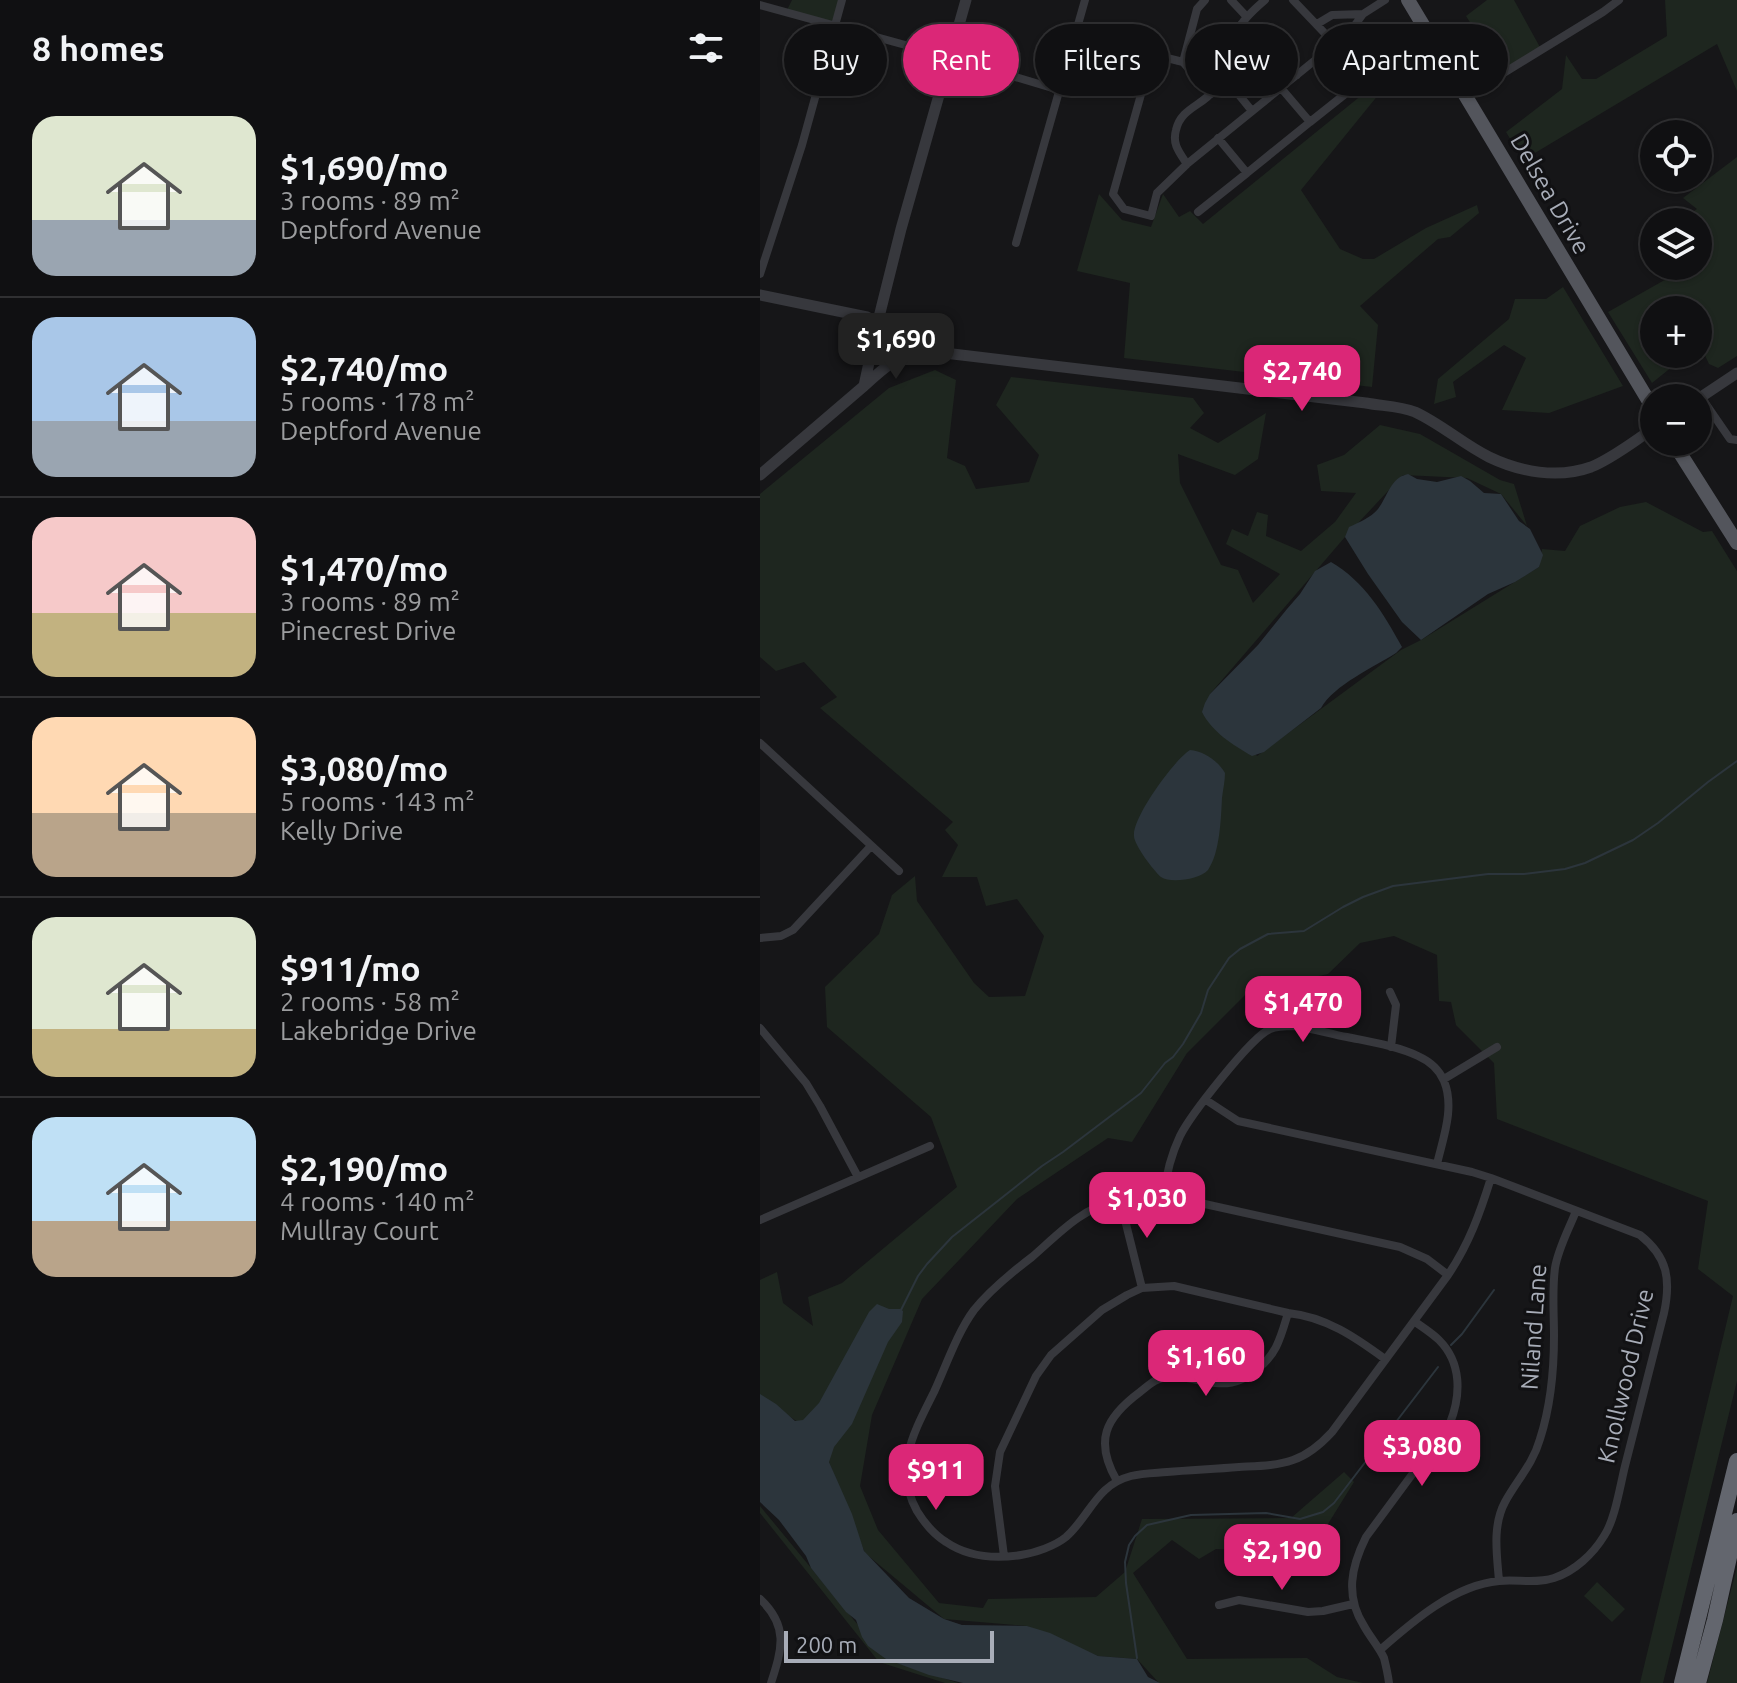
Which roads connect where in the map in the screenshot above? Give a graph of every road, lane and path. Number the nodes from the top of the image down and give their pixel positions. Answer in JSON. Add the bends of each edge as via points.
{"nodes":[{"id":1,"x":842,"y":0,"type":"edge"},
{"id":2,"x":966,"y":0,"type":"edge"},
{"id":3,"x":1085,"y":0,"type":"edge"},
{"id":4,"x":1205,"y":0,"type":"edge"},
{"id":5,"x":1231,"y":0,"type":"edge"},
{"id":6,"x":1265,"y":0,"type":"edge"},
{"id":7,"x":1293,"y":0,"type":"edge"},
{"id":8,"x":1385,"y":0,"type":"edge"},
{"id":9,"x":1408,"y":0,"type":"edge"},
{"id":10,"x":1619,"y":0,"type":"edge"},
{"id":11,"x":760,"y":5,"type":"edge"},
{"id":12,"x":1363,"y":14,"type":"junction"},
{"id":13,"x":1246,"y":16,"type":"junction"},
{"id":14,"x":828,"y":24,"type":"edge"},
{"id":15,"x":836,"y":24,"type":"edge"},
{"id":16,"x":959,"y":24,"type":"edge"},
{"id":17,"x":1078,"y":24,"type":"edge"},
{"id":18,"x":1241,"y":24,"type":"edge"},
{"id":19,"x":1317,"y":24,"type":"joint"},
{"id":20,"x":1356,"y":24,"type":"edge"},
{"id":21,"x":1422,"y":24,"type":"edge"},
{"id":22,"x":1314,"y":61,"type":"edge"},
{"id":23,"x":1183,"y":62,"type":"junction"},
{"id":24,"x":1185,"y":64,"type":"edge"},
{"id":25,"x":1508,"y":70,"type":"edge"},
{"id":26,"x":1298,"y":74,"type":"edge"},
{"id":27,"x":816,"y":96,"type":"edge"},
{"id":28,"x":938,"y":96,"type":"edge"},
{"id":29,"x":1057,"y":96,"type":"edge"},
{"id":30,"x":1208,"y":96,"type":"edge"},
{"id":31,"x":1240,"y":96,"type":"edge"},
{"id":32,"x":1271,"y":96,"type":"edge"},
{"id":33,"x":1288,"y":96,"type":"edge"},
{"id":34,"x":1343,"y":96,"type":"edge"},
{"id":35,"x":1466,"y":96,"type":"edge"},
{"id":36,"x":1252,"y":111,"type":"junction"},
{"id":37,"x":1310,"y":122,"type":"junction"},
{"id":38,"x":1218,"y":138,"type":"junction"},
{"id":39,"x":1187,"y":164,"type":"junction"},
{"id":40,"x":1247,"y":173,"type":"junction"},
{"id":41,"x":1198,"y":212,"type":"dead end"},
{"id":42,"x":1016,"y":243,"type":"dead end"},
{"id":43,"x":760,"y":274,"type":"edge"},
{"id":44,"x":760,"y":295,"type":"edge"},
{"id":45,"x":877,"y":325,"type":"junction"},
{"id":46,"x":913,"y":352,"type":"junction"},
{"id":47,"x":1737,"y":373,"type":"edge"},
{"id":48,"x":864,"y":386,"type":"junction"},
{"id":49,"x":1640,"y":387,"type":"edge"},
{"id":50,"x":1712,"y":389,"type":"edge"},
{"id":51,"x":1712,"y":415,"type":"edge"},
{"id":52,"x":1640,"y":437,"type":"edge"},
{"id":53,"x":1737,"y":440,"type":"edge"},
{"id":54,"x":1682,"y":456,"type":"edge"},
{"id":55,"x":760,"y":475,"type":"edge"},
{"id":56,"x":1737,"y":543,"type":"edge"},
{"id":57,"x":760,"y":743,"type":"edge"},
{"id":58,"x":871,"y":846,"type":"junction"},
{"id":59,"x":899,"y":871,"type":"dead end"},
{"id":60,"x":760,"y":938,"type":"edge"},
{"id":61,"x":1390,"y":992,"type":"dead end"},
{"id":62,"x":760,"y":1028,"type":"edge"},
{"id":63,"x":1391,"y":1047,"type":"junction"},
{"id":64,"x":1497,"y":1047,"type":"dead end"},
{"id":65,"x":1444,"y":1079,"type":"junction"},
{"id":66,"x":1206,"y":1100,"type":"junction"},
{"id":67,"x":930,"y":1146,"type":"dead end"},
{"id":68,"x":1437,"y":1164,"type":"junction"},
{"id":69,"x":858,"y":1177,"type":"junction"},
{"id":70,"x":1491,"y":1178,"type":"junction"},
{"id":71,"x":1164,"y":1195,"type":"junction"},
{"id":72,"x":1120,"y":1200,"type":"junction"},
{"id":73,"x":1576,"y":1211,"type":"junction"},
{"id":74,"x":760,"y":1220,"type":"edge"},
{"id":75,"x":1448,"y":1275,"type":"junction"},
{"id":76,"x":1142,"y":1288,"type":"junction"},
{"id":77,"x":1288,"y":1313,"type":"junction"},
{"id":78,"x":1414,"y":1321,"type":"junction"},
{"id":79,"x":1385,"y":1359,"type":"junction"},
{"id":80,"x":1737,"y":1461,"type":"edge"},
{"id":81,"x":1117,"y":1481,"type":"junction"},
{"id":82,"x":1737,"y":1521,"type":"edge"},
{"id":83,"x":1004,"y":1556,"type":"junction"},
{"id":84,"x":1499,"y":1581,"type":"junction"},
{"id":85,"x":760,"y":1599,"type":"edge"},
{"id":86,"x":1353,"y":1604,"type":"junction"},
{"id":87,"x":1219,"y":1605,"type":"dead end"},
{"id":88,"x":1380,"y":1650,"type":"junction"},
{"id":89,"x":771,"y":1683,"type":"edge"},
{"id":90,"x":1389,"y":1683,"type":"edge"},
{"id":91,"x":1682,"y":1683,"type":"edge"},
{"id":92,"x":1698,"y":1683,"type":"edge"}],
"edges":[{"from":1,"to":15,"type":"street"},
{"from":2,"to":16,"type":"street"},
{"from":3,"to":17,"type":"street"},
{"from":4,"to":23,"type":"street","via":[[1197,9]]},
{"from":5,"to":13,"type":"street"},
{"from":6,"to":13,"type":"street"},
{"from":7,"to":19,"type":"street"},
{"from":8,"to":12,"type":"street"},
{"from":9,"to":21,"type":"main road","name":"Delsea Drive"},
{"from":10,"to":25,"type":"street"},
{"from":11,"to":14,"type":"street"},
{"from":12,"to":19,"type":"street","via":[[1332,15]]},
{"from":12,"to":20,"type":"street"},
{"from":13,"to":18,"type":"street"},
{"from":22,"to":26,"type":"street"},
{"from":23,"to":24,"type":"street"},
{"from":23,"to":39,"type":"street","via":[[1167,58],[1149,66],[1113,194],[1124,209],[1151,216],[1157,193]]},
{"from":27,"to":43,"type":"street"},
{"from":28,"to":45,"type":"street"},
{"from":29,"to":42,"type":"street"},
{"from":30,"to":39,"type":"street","via":[[1185,111],[1176,127],[1174,143]]},
{"from":31,"to":36,"type":"street"},
{"from":32,"to":36,"type":"street"},
{"from":33,"to":37,"type":"street"},
{"from":34,"to":37,"type":"street"},
{"from":35,"to":49,"type":"main road","name":"Delsea Drive"},
{"from":36,"to":38,"type":"street"},
{"from":37,"to":40,"type":"street"},
{"from":38,"to":39,"type":"street"},
{"from":38,"to":40,"type":"street"},
{"from":40,"to":41,"type":"street"},
{"from":44,"to":45,"type":"street","via":[[867,317]]},
{"from":45,"to":46,"type":"street"},
{"from":45,"to":48,"type":"street"},
{"from":46,"to":48,"type":"street"},
{"from":46,"to":52,"type":"street","via":[[1409,410],[1487,456],[1545,473],[1591,467]]},
{"from":47,"to":50,"type":"street"},
{"from":48,"to":55,"type":"street"},
{"from":51,"to":53,"type":"street","via":[[1730,439]]},
{"from":54,"to":56,"type":"main road"},
{"from":57,"to":58,"type":"street"},
{"from":58,"to":59,"type":"street"},
{"from":58,"to":60,"type":"street","via":[[793,930]]},
{"from":61,"to":63,"type":"street","via":[[1396,1005]]},
{"from":62,"to":69,"type":"street","via":[[806,1083]]},
{"from":63,"to":65,"type":"street","via":[[1429,1061]]},
{"from":63,"to":66,"type":"street","via":[[1296,1026],[1269,1029],[1249,1045]]},
{"from":64,"to":65,"type":"street"},
{"from":65,"to":68,"type":"street","via":[[1449,1111]]},
{"from":66,"to":68,"type":"street","name":"Knollwood Drive","via":[[1238,1121]]},
{"from":66,"to":71,"type":"street","via":[[1174,1149]]},
{"from":67,"to":69,"type":"street"},
{"from":68,"to":70,"type":"street","name":"Knollwood Drive"},
{"from":69,"to":74,"type":"street"},
{"from":70,"to":73,"type":"street","name":"Knollwood Drive"},
{"from":70,"to":75,"type":"street","via":[[1481,1214]]},
{"from":71,"to":72,"type":"street"},
{"from":71,"to":75,"type":"street","via":[[1400,1247]]},
{"from":72,"to":76,"type":"street"},
{"from":72,"to":83,"type":"street","via":[[1080,1216],[985,1298],[967,1321],[913,1435],[906,1483],[925,1525],[970,1554]]},
{"from":73,"to":84,"type":"street","name":"Niland Lane","via":[[1555,1268],[1549,1403],[1535,1454],[1499,1519]]},
{"from":73,"to":84,"type":"street","name":"Knollwood Drive","via":[[1640,1235],[1650,1244],[1669,1282],[1664,1313],[1607,1533],[1586,1559],[1553,1578]]},
{"from":75,"to":78,"type":"street"},
{"from":76,"to":77,"type":"street","via":[[1174,1286]]},
{"from":76,"to":83,"type":"street","via":[[1102,1310],[1051,1355],[1036,1376],[997,1466]]},
{"from":77,"to":79,"type":"street","via":[[1339,1327]]},
{"from":77,"to":81,"type":"street","via":[[1275,1352],[1241,1380],[1213,1383],[1166,1377],[1121,1407],[1106,1433],[1105,1450]]},
{"from":78,"to":79,"type":"street"},
{"from":78,"to":86,"type":"street","via":[[1449,1355],[1458,1380],[1457,1406],[1366,1537],[1355,1565]]},
{"from":79,"to":81,"type":"street","via":[[1322,1444],[1300,1457]]},
{"from":80,"to":91,"type":"highway"},
{"from":81,"to":83,"type":"street","via":[[1101,1492],[1064,1538],[1039,1550]]},
{"from":82,"to":92,"type":"highway"},
{"from":84,"to":88,"type":"street","name":"Knollwood Drive","via":[[1433,1607]]},
{"from":85,"to":89,"type":"street","via":[[781,1630]]},
{"from":86,"to":87,"type":"street","via":[[1308,1612],[1239,1600]]},
{"from":86,"to":88,"type":"street"},
{"from":88,"to":90,"type":"street"}]}
